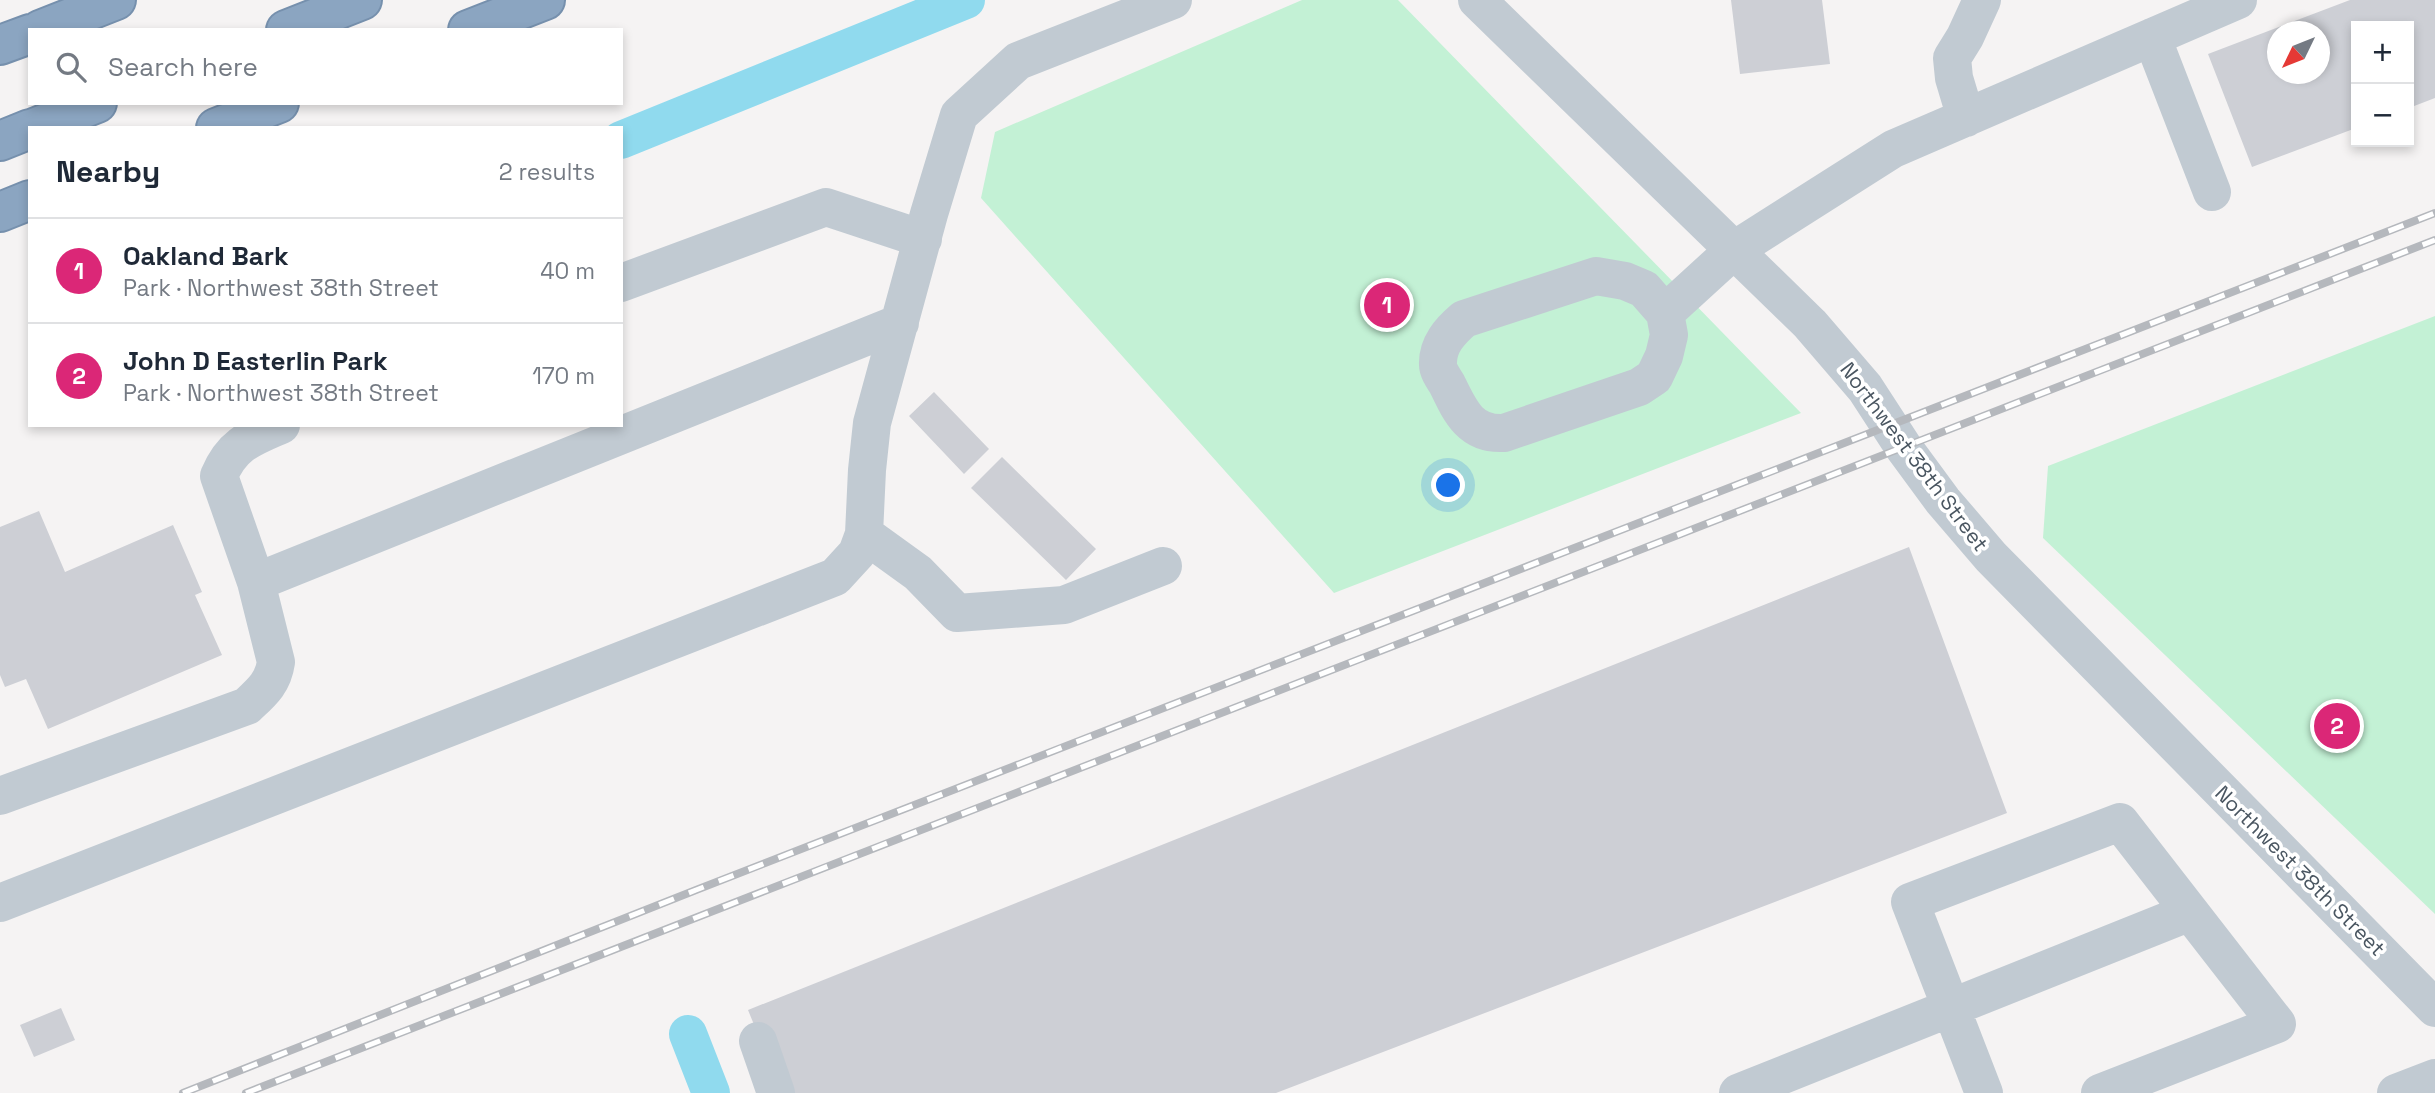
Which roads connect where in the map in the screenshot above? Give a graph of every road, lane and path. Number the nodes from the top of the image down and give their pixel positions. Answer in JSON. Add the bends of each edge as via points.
{"nodes":[{"id":1,"x":116,"y":0,"type":"edge"},
{"id":2,"x":362,"y":0,"type":"edge"},
{"id":3,"x":545,"y":0,"type":"edge"},
{"id":4,"x":1173,"y":0,"type":"edge"},
{"id":5,"x":1982,"y":0,"type":"edge"},
{"id":6,"x":2238,"y":0,"type":"edge"},
{"id":7,"x":1499,"y":7,"type":"edge"},
{"id":8,"x":45,"y":28,"type":"edge"},
{"id":9,"x":291,"y":28,"type":"edge"},
{"id":10,"x":473,"y":28,"type":"edge"},
{"id":11,"x":28,"y":35,"type":"edge"},
{"id":12,"x":2152,"y":37,"type":"junction"},
{"id":13,"x":0,"y":45,"type":"edge"},
{"id":14,"x":92,"y":105,"type":"edge"},
{"id":15,"x":274,"y":105,"type":"edge"},
{"id":16,"x":1966,"y":118,"type":"junction"},
{"id":17,"x":40,"y":126,"type":"edge"},
{"id":18,"x":221,"y":126,"type":"edge"},
{"id":19,"x":28,"y":130,"type":"edge"},
{"id":20,"x":0,"y":141,"type":"edge"},
{"id":21,"x":2212,"y":191,"type":"dead end"},
{"id":22,"x":28,"y":201,"type":"edge"},
{"id":23,"x":0,"y":212,"type":"edge"},
{"id":24,"x":923,"y":239,"type":"junction"},
{"id":25,"x":1734,"y":250,"type":"junction"},
{"id":26,"x":623,"y":282,"type":"edge"},
{"id":27,"x":1665,"y":313,"type":"junction"},
{"id":28,"x":900,"y":323,"type":"junction"},
{"id":29,"x":276,"y":427,"type":"edge"},
{"id":30,"x":864,"y":534,"type":"junction"},
{"id":31,"x":1163,"y":566,"type":"dead end"},
{"id":32,"x":256,"y":582,"type":"junction"},
{"id":33,"x":0,"y":796,"type":"edge"},
{"id":34,"x":0,"y":903,"type":"edge"},
{"id":35,"x":2190,"y":912,"type":"junction"},
{"id":36,"x":1951,"y":1008,"type":"junction"},
{"id":37,"x":2435,"y":1008,"type":"edge"},
{"id":38,"x":758,"y":1041,"type":"dead end"},
{"id":39,"x":2435,"y":1078,"type":"edge"},
{"id":40,"x":776,"y":1093,"type":"edge"},
{"id":41,"x":1738,"y":1093,"type":"edge"},
{"id":42,"x":1984,"y":1093,"type":"edge"},
{"id":43,"x":2100,"y":1093,"type":"edge"},
{"id":44,"x":2396,"y":1093,"type":"edge"}],
"edges":[{"from":1,"to":8,"type":"highway"},
{"from":2,"to":9,"type":"highway"},
{"from":3,"to":10,"type":"highway"},
{"from":4,"to":24,"type":"street","via":[[1018,61],[959,115]]},
{"from":5,"to":16,"type":"street","via":[[1952,58]]},
{"from":6,"to":12,"type":"street"},
{"from":7,"to":25,"type":"street","name":"Northwest 38th Street"},
{"from":11,"to":13,"type":"highway"},
{"from":12,"to":16,"type":"street"},
{"from":12,"to":21,"type":"street"},
{"from":14,"to":17,"type":"highway"},
{"from":15,"to":18,"type":"highway"},
{"from":16,"to":25,"type":"street","via":[[1893,149]]},
{"from":19,"to":20,"type":"highway"},
{"from":22,"to":23,"type":"highway"},
{"from":24,"to":26,"type":"street","via":[[827,207]]},
{"from":24,"to":28,"type":"street"},
{"from":25,"to":27,"type":"street"},
{"from":25,"to":37,"type":"street","name":"Northwest 38th Street","via":[[1810,324],[1866,388],[1942,501],[1991,557]]},
{"from":27,"to":27,"type":"street","via":[[1669,335],[1654,377],[1639,387],[1504,433],[1490,434],[1462,414],[1438,367],[1441,346],[1464,319],[1596,276],[1644,289]]},
{"from":28,"to":30,"type":"street","via":[[872,422]]},
{"from":28,"to":32,"type":"street"},
{"from":29,"to":32,"type":"street","via":[[231,452],[219,476]]},
{"from":30,"to":31,"type":"street","via":[[918,573],[957,613],[1064,605]]},
{"from":30,"to":34,"type":"street","via":[[857,553],[835,577]]},
{"from":32,"to":33,"type":"street","via":[[276,662],[266,688],[247,706]]},
{"from":35,"to":36,"type":"street"},
{"from":35,"to":36,"type":"street","via":[[2120,822],[1910,902]]},
{"from":35,"to":43,"type":"street","via":[[2277,1024]]},
{"from":36,"to":41,"type":"street"},
{"from":36,"to":42,"type":"street"},
{"from":38,"to":40,"type":"street"},
{"from":39,"to":44,"type":"street"}]}
